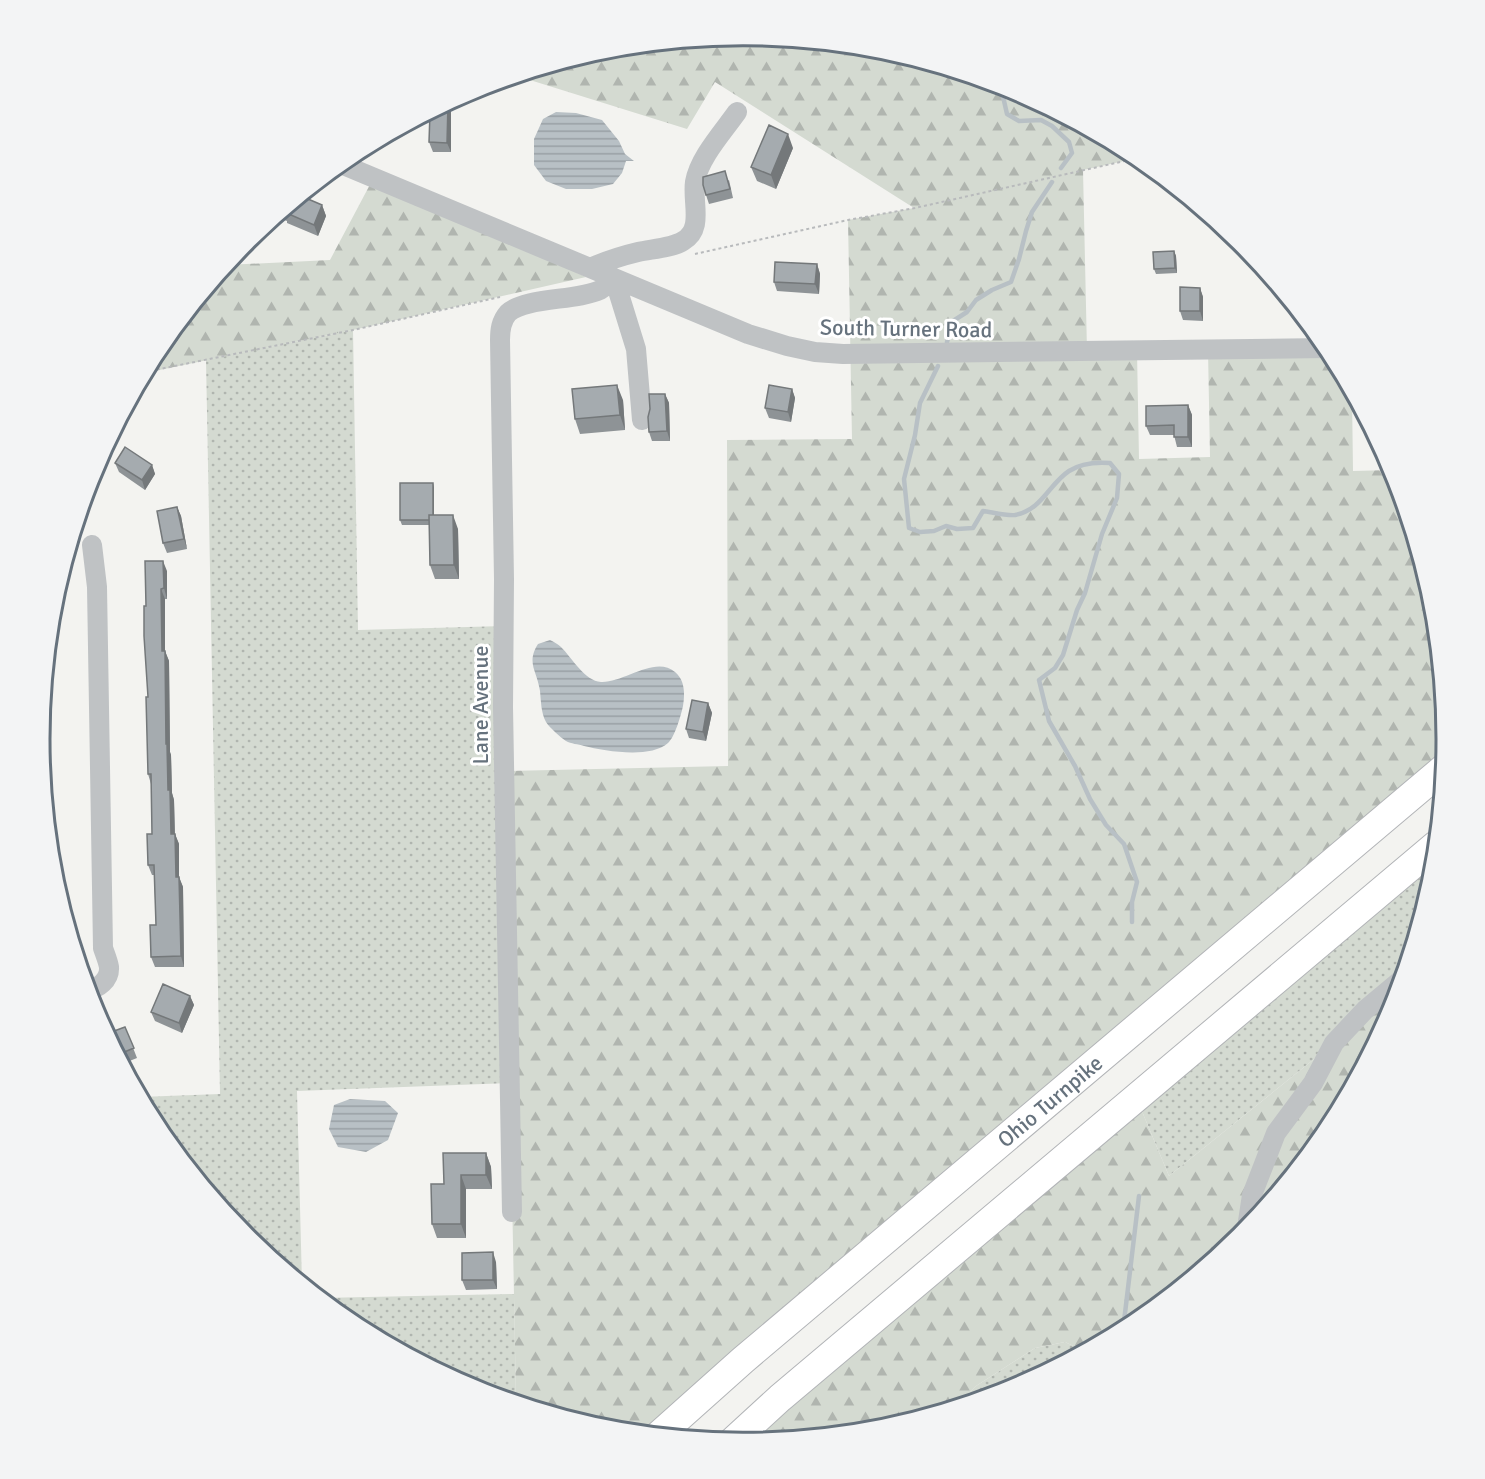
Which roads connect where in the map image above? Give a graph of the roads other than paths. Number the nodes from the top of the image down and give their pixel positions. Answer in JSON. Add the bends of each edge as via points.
{"nodes":[{"id":1,"x":737,"y":112,"type":"dead end"},
{"id":2,"x":350,"y":168,"type":"edge"},
{"id":3,"x":590,"y":268,"type":"junction"},
{"id":4,"x":614,"y":278,"type":"junction"},
{"id":5,"x":1315,"y":348,"type":"edge"},
{"id":6,"x":642,"y":420,"type":"dead end"},
{"id":7,"x":92,"y":545,"type":"dead end"},
{"id":8,"x":1434,"y":776,"type":"edge"},
{"id":9,"x":1426,"y":854,"type":"edge"},
{"id":10,"x":96,"y":988,"type":"edge"},
{"id":11,"x":1387,"y":995,"type":"edge"},
{"id":12,"x":512,"y":1212,"type":"dead end"},
{"id":13,"x":1249,"y":1212,"type":"edge"},
{"id":14,"x":667,"y":1428,"type":"edge"},
{"id":15,"x":743,"y":1432,"type":"edge"}],
"edges":[{"from":1,"to":3,"type":"street","via":[[698,171],[696,225],[691,236],[680,243],[612,258]]},
{"from":2,"to":3,"type":"street","name":"South Turner Road"},
{"from":3,"to":4,"type":"street","name":"South Turner Road"},
{"from":4,"to":5,"type":"street","name":"South Turner Road","via":[[748,334],[815,352]]},
{"from":4,"to":6,"type":"street","via":[[636,349]]},
{"from":4,"to":12,"type":"street","name":"Lane Avenue","via":[[587,294],[515,309],[500,328]]},
{"from":7,"to":10,"type":"street","via":[[97,587],[103,948],[109,969],[106,980]]},
{"from":8,"to":14,"type":"highway","name":"Ohio Turnpike"},
{"from":9,"to":15,"type":"highway"},
{"from":11,"to":13,"type":"street","via":[[1365,1010],[1334,1043],[1314,1083],[1276,1133]]}]}
